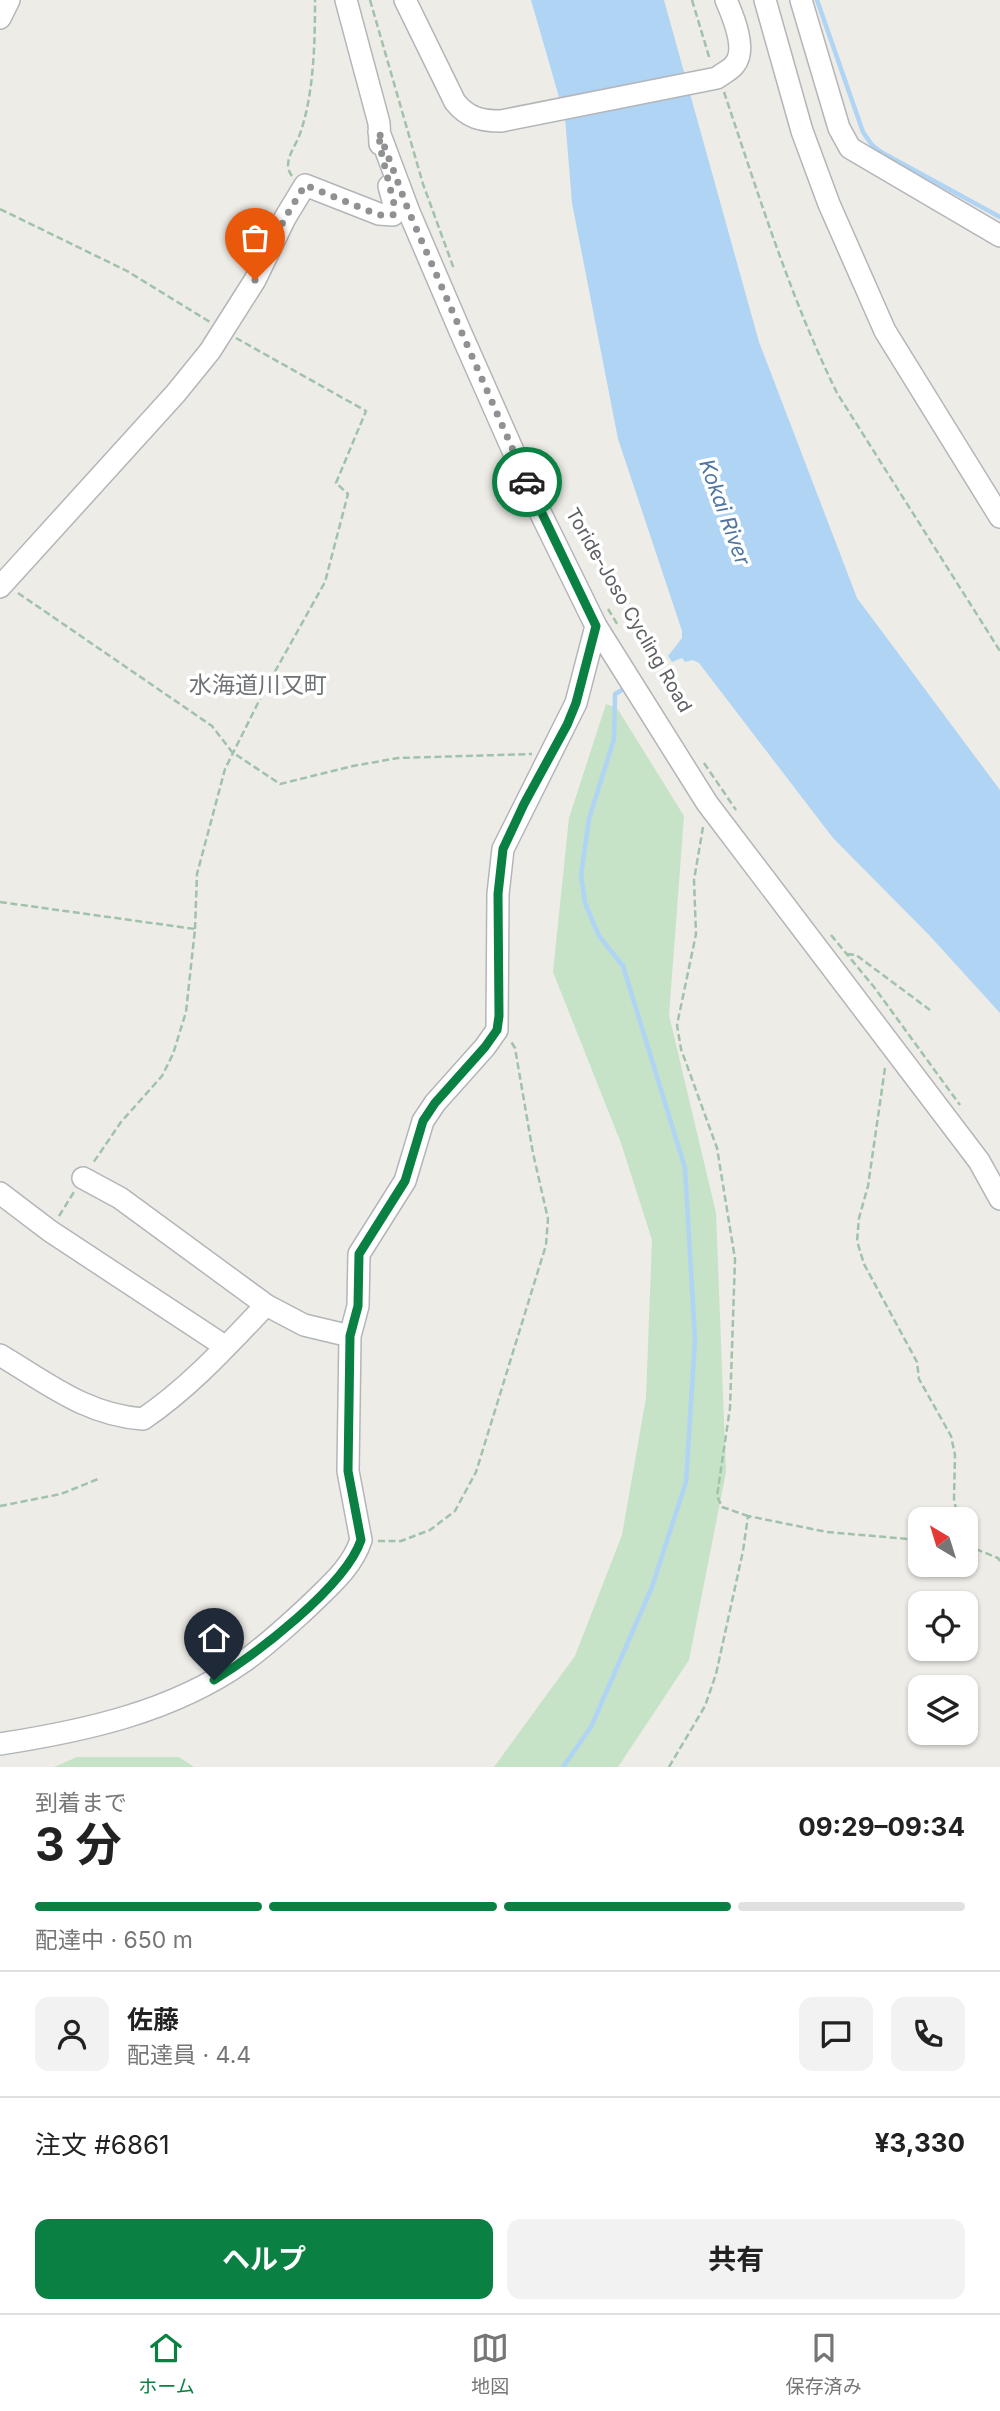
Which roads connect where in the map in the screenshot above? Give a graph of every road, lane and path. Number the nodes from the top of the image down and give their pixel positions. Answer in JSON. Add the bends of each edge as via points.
{"nodes":[{"id":1,"x":9,"y":0,"type":"edge"},
{"id":2,"x":316,"y":0,"type":"edge"},
{"id":3,"x":346,"y":0,"type":"edge"},
{"id":4,"x":370,"y":0,"type":"edge"},
{"id":5,"x":405,"y":0,"type":"edge"},
{"id":6,"x":692,"y":0,"type":"edge"},
{"id":7,"x":726,"y":0,"type":"edge"},
{"id":8,"x":765,"y":0,"type":"edge"},
{"id":9,"x":801,"y":0,"type":"edge"},
{"id":10,"x":0,"y":18,"type":"edge"},
{"id":11,"x":717,"y":78,"type":"junction"},
{"id":12,"x":379,"y":132,"type":"junction"},
{"id":13,"x":305,"y":185,"type":"junction"},
{"id":14,"x":0,"y":209,"type":"edge"},
{"id":15,"x":1000,"y":236,"type":"edge"},
{"id":16,"x":456,"y":276,"type":"dead end"},
{"id":17,"x":225,"y":331,"type":"junction"},
{"id":18,"x":1000,"y":517,"type":"edge"},
{"id":19,"x":2,"y":585,"type":"edge"},
{"id":20,"x":604,"y":601,"type":"dead end"},
{"id":21,"x":596,"y":626,"type":"junction"},
{"id":22,"x":624,"y":635,"type":"dead end"},
{"id":23,"x":1000,"y":651,"type":"edge"},
{"id":24,"x":232,"y":752,"type":"junction"},
{"id":25,"x":551,"y":753,"type":"junction"},
{"id":26,"x":699,"y":756,"type":"dead end"},
{"id":27,"x":708,"y":803,"type":"junction"},
{"id":28,"x":737,"y":812,"type":"dead end"},
{"id":29,"x":0,"y":902,"type":"edge"},
{"id":30,"x":195,"y":929,"type":"junction"},
{"id":31,"x":831,"y":935,"type":"dead end"},
{"id":32,"x":846,"y":954,"type":"junction"},
{"id":33,"x":930,"y":1010,"type":"dead end"},
{"id":34,"x":498,"y":1023,"type":"junction"},
{"id":35,"x":886,"y":1060,"type":"dead end"},
{"id":36,"x":964,"y":1111,"type":"dead end"},
{"id":37,"x":83,"y":1178,"type":"junction"},
{"id":38,"x":0,"y":1193,"type":"edge"},
{"id":39,"x":1000,"y":1199,"type":"edge"},
{"id":40,"x":50,"y":1231,"type":"junction"},
{"id":41,"x":267,"y":1305,"type":"junction"},
{"id":42,"x":350,"y":1336,"type":"junction"},
{"id":43,"x":226,"y":1347,"type":"junction"},
{"id":44,"x":0,"y":1355,"type":"edge"},
{"id":45,"x":98,"y":1479,"type":"dead end"},
{"id":46,"x":0,"y":1506,"type":"edge"},
{"id":47,"x":956,"y":1507,"type":"edge"},
{"id":48,"x":748,"y":1516,"type":"junction"},
{"id":49,"x":908,"y":1539,"type":"edge"},
{"id":50,"x":361,"y":1540,"type":"junction"},
{"id":51,"x":978,"y":1548,"type":"edge"},
{"id":52,"x":1000,"y":1561,"type":"edge"},
{"id":53,"x":0,"y":1744,"type":"edge"},
{"id":54,"x":669,"y":1767,"type":"edge"}],
"edges":[{"from":1,"to":10,"type":"street"},
{"from":2,"to":13,"type":"path","via":[[306,110],[287,169]]},
{"from":3,"to":12,"type":"street"},
{"from":4,"to":16,"type":"path","via":[[423,184]]},
{"from":5,"to":11,"type":"street","via":[[455,102],[475,119],[501,121]]},
{"from":6,"to":11,"type":"path"},
{"from":7,"to":11,"type":"street","via":[[740,51],[738,61]]},
{"from":8,"to":18,"type":"street","via":[[811,155],[880,318]]},
{"from":9,"to":15,"type":"street","via":[[839,128],[850,148]]},
{"from":11,"to":23,"type":"path","via":[[837,393]]},
{"from":12,"to":13,"type":"street","via":[[393,215],[379,215]]},
{"from":12,"to":21,"type":"street","via":[[460,331]]},
{"from":13,"to":17,"type":"street"},
{"from":14,"to":17,"type":"path","via":[[127,271]]},
{"from":17,"to":19,"type":"street","via":[[176,393]]},
{"from":17,"to":24,"type":"path","via":[[366,411],[336,484],[348,494],[326,582]]},
{"from":19,"to":24,"type":"path","via":[[212,726]]},
{"from":20,"to":22,"type":"path","name":"Toride-Joso Cycling Road"},
{"from":21,"to":25,"type":"street","via":[[576,703]]},
{"from":21,"to":27,"type":"street"},
{"from":24,"to":25,"type":"path","via":[[280,784],[398,758]]},
{"from":24,"to":30,"type":"path","via":[[197,874]]},
{"from":25,"to":34,"type":"street","via":[[503,849],[498,894]]},
{"from":26,"to":28,"type":"path"},
{"from":27,"to":39,"type":"street","via":[[979,1161]]},
{"from":27,"to":48,"type":"path","via":[[694,880],[696,934],[677,1025],[681,1049],[717,1148],[735,1259],[730,1408],[716,1496],[722,1507]]},
{"from":29,"to":30,"type":"path"},
{"from":30,"to":37,"type":"path","via":[[186,1012],[173,1054],[162,1076],[121,1122]]},
{"from":31,"to":32,"type":"path"},
{"from":32,"to":33,"type":"path","via":[[856,955]]},
{"from":32,"to":36,"type":"path"},
{"from":34,"to":42,"type":"street","via":[[485,1047],[423,1121],[405,1181],[359,1254],[358,1306]]},
{"from":34,"to":50,"type":"path","via":[[515,1048],[548,1219],[546,1245],[475,1472],[455,1511],[430,1530],[401,1541]]},
{"from":35,"to":47,"type":"path","via":[[857,1241],[864,1264],[917,1362],[919,1380],[951,1436]]},
{"from":37,"to":40,"type":"path"},
{"from":37,"to":41,"type":"street","via":[[120,1198]]},
{"from":38,"to":40,"type":"street"},
{"from":40,"to":43,"type":"street"},
{"from":41,"to":42,"type":"street","via":[[303,1325]]},
{"from":41,"to":43,"type":"street"},
{"from":42,"to":50,"type":"street","via":[[348,1471]]},
{"from":43,"to":44,"type":"street","via":[[143,1419],[81,1405]]},
{"from":45,"to":46,"type":"path","via":[[61,1494]]},
{"from":48,"to":49,"type":"path","via":[[827,1532]]},
{"from":48,"to":54,"type":"path","via":[[716,1674],[705,1706]]},
{"from":50,"to":53,"type":"street","via":[[339,1578],[270,1641],[214,1680],[149,1709],[69,1733]]},
{"from":51,"to":52,"type":"path"}]}
